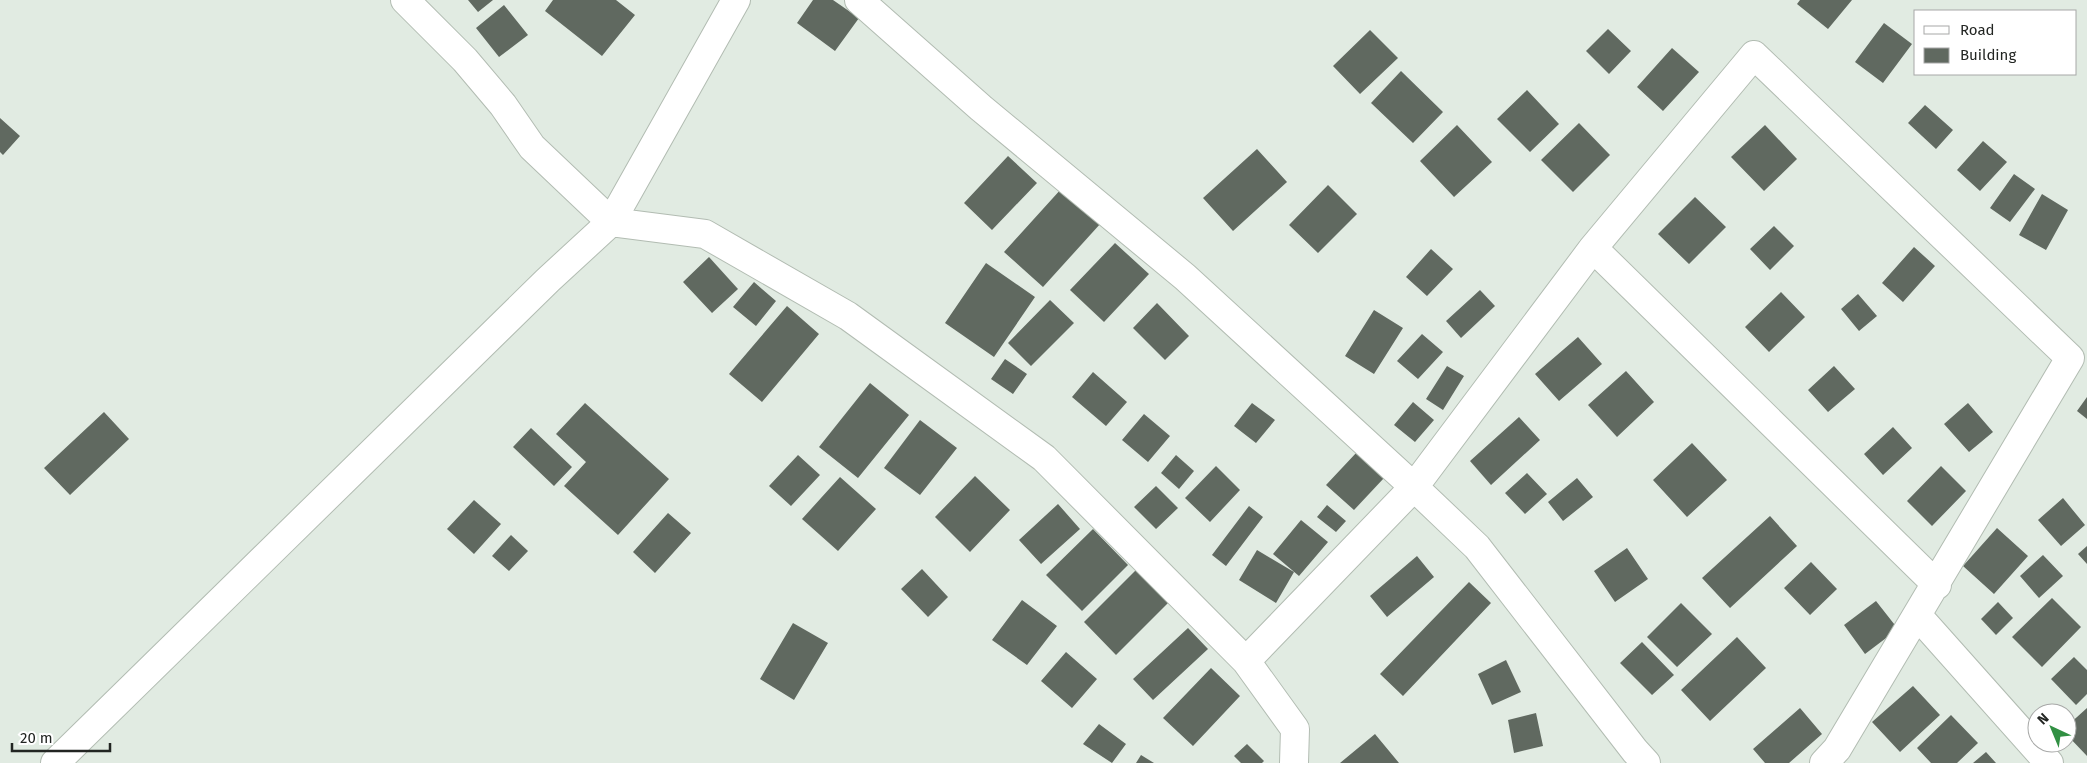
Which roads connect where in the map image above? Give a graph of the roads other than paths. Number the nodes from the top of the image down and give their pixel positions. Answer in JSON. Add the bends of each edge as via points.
{"nodes":[{"id":1,"x":405,"y":0,"type":"edge"},
{"id":2,"x":736,"y":0,"type":"edge"},
{"id":3,"x":859,"y":0,"type":"edge"},
{"id":4,"x":611,"y":222,"type":"junction"},
{"id":5,"x":1593,"y":248,"type":"junction"},
{"id":6,"x":1414,"y":487,"type":"junction"},
{"id":7,"x":1936,"y":585,"type":"junction"},
{"id":8,"x":1918,"y":616,"type":"junction"},
{"id":9,"x":1246,"y":661,"type":"junction"},
{"id":10,"x":55,"y":763,"type":"edge"},
{"id":11,"x":1294,"y":763,"type":"edge"},
{"id":12,"x":1646,"y":763,"type":"edge"},
{"id":13,"x":1824,"y":763,"type":"edge"},
{"id":14,"x":2049,"y":763,"type":"edge"}],
"edges":[{"from":1,"to":4,"type":"street","via":[[465,60],[503,105],[532,147]]},
{"from":2,"to":4,"type":"street"},
{"from":3,"to":6,"type":"street","via":[[981,108],[1185,277]]},
{"from":4,"to":9,"type":"street","via":[[705,234],[848,316],[1044,458]]},
{"from":4,"to":10,"type":"street"},
{"from":5,"to":6,"type":"street"},
{"from":5,"to":7,"type":"street"},
{"from":5,"to":7,"type":"street","via":[[1754,55],[2070,358]]},
{"from":6,"to":9,"type":"street"},
{"from":6,"to":12,"type":"street","via":[[1477,547]]},
{"from":7,"to":8,"type":"street"},
{"from":8,"to":13,"type":"street","via":[[1837,749]]},
{"from":8,"to":14,"type":"street"},
{"from":9,"to":11,"type":"street","via":[[1295,729]]}]}
